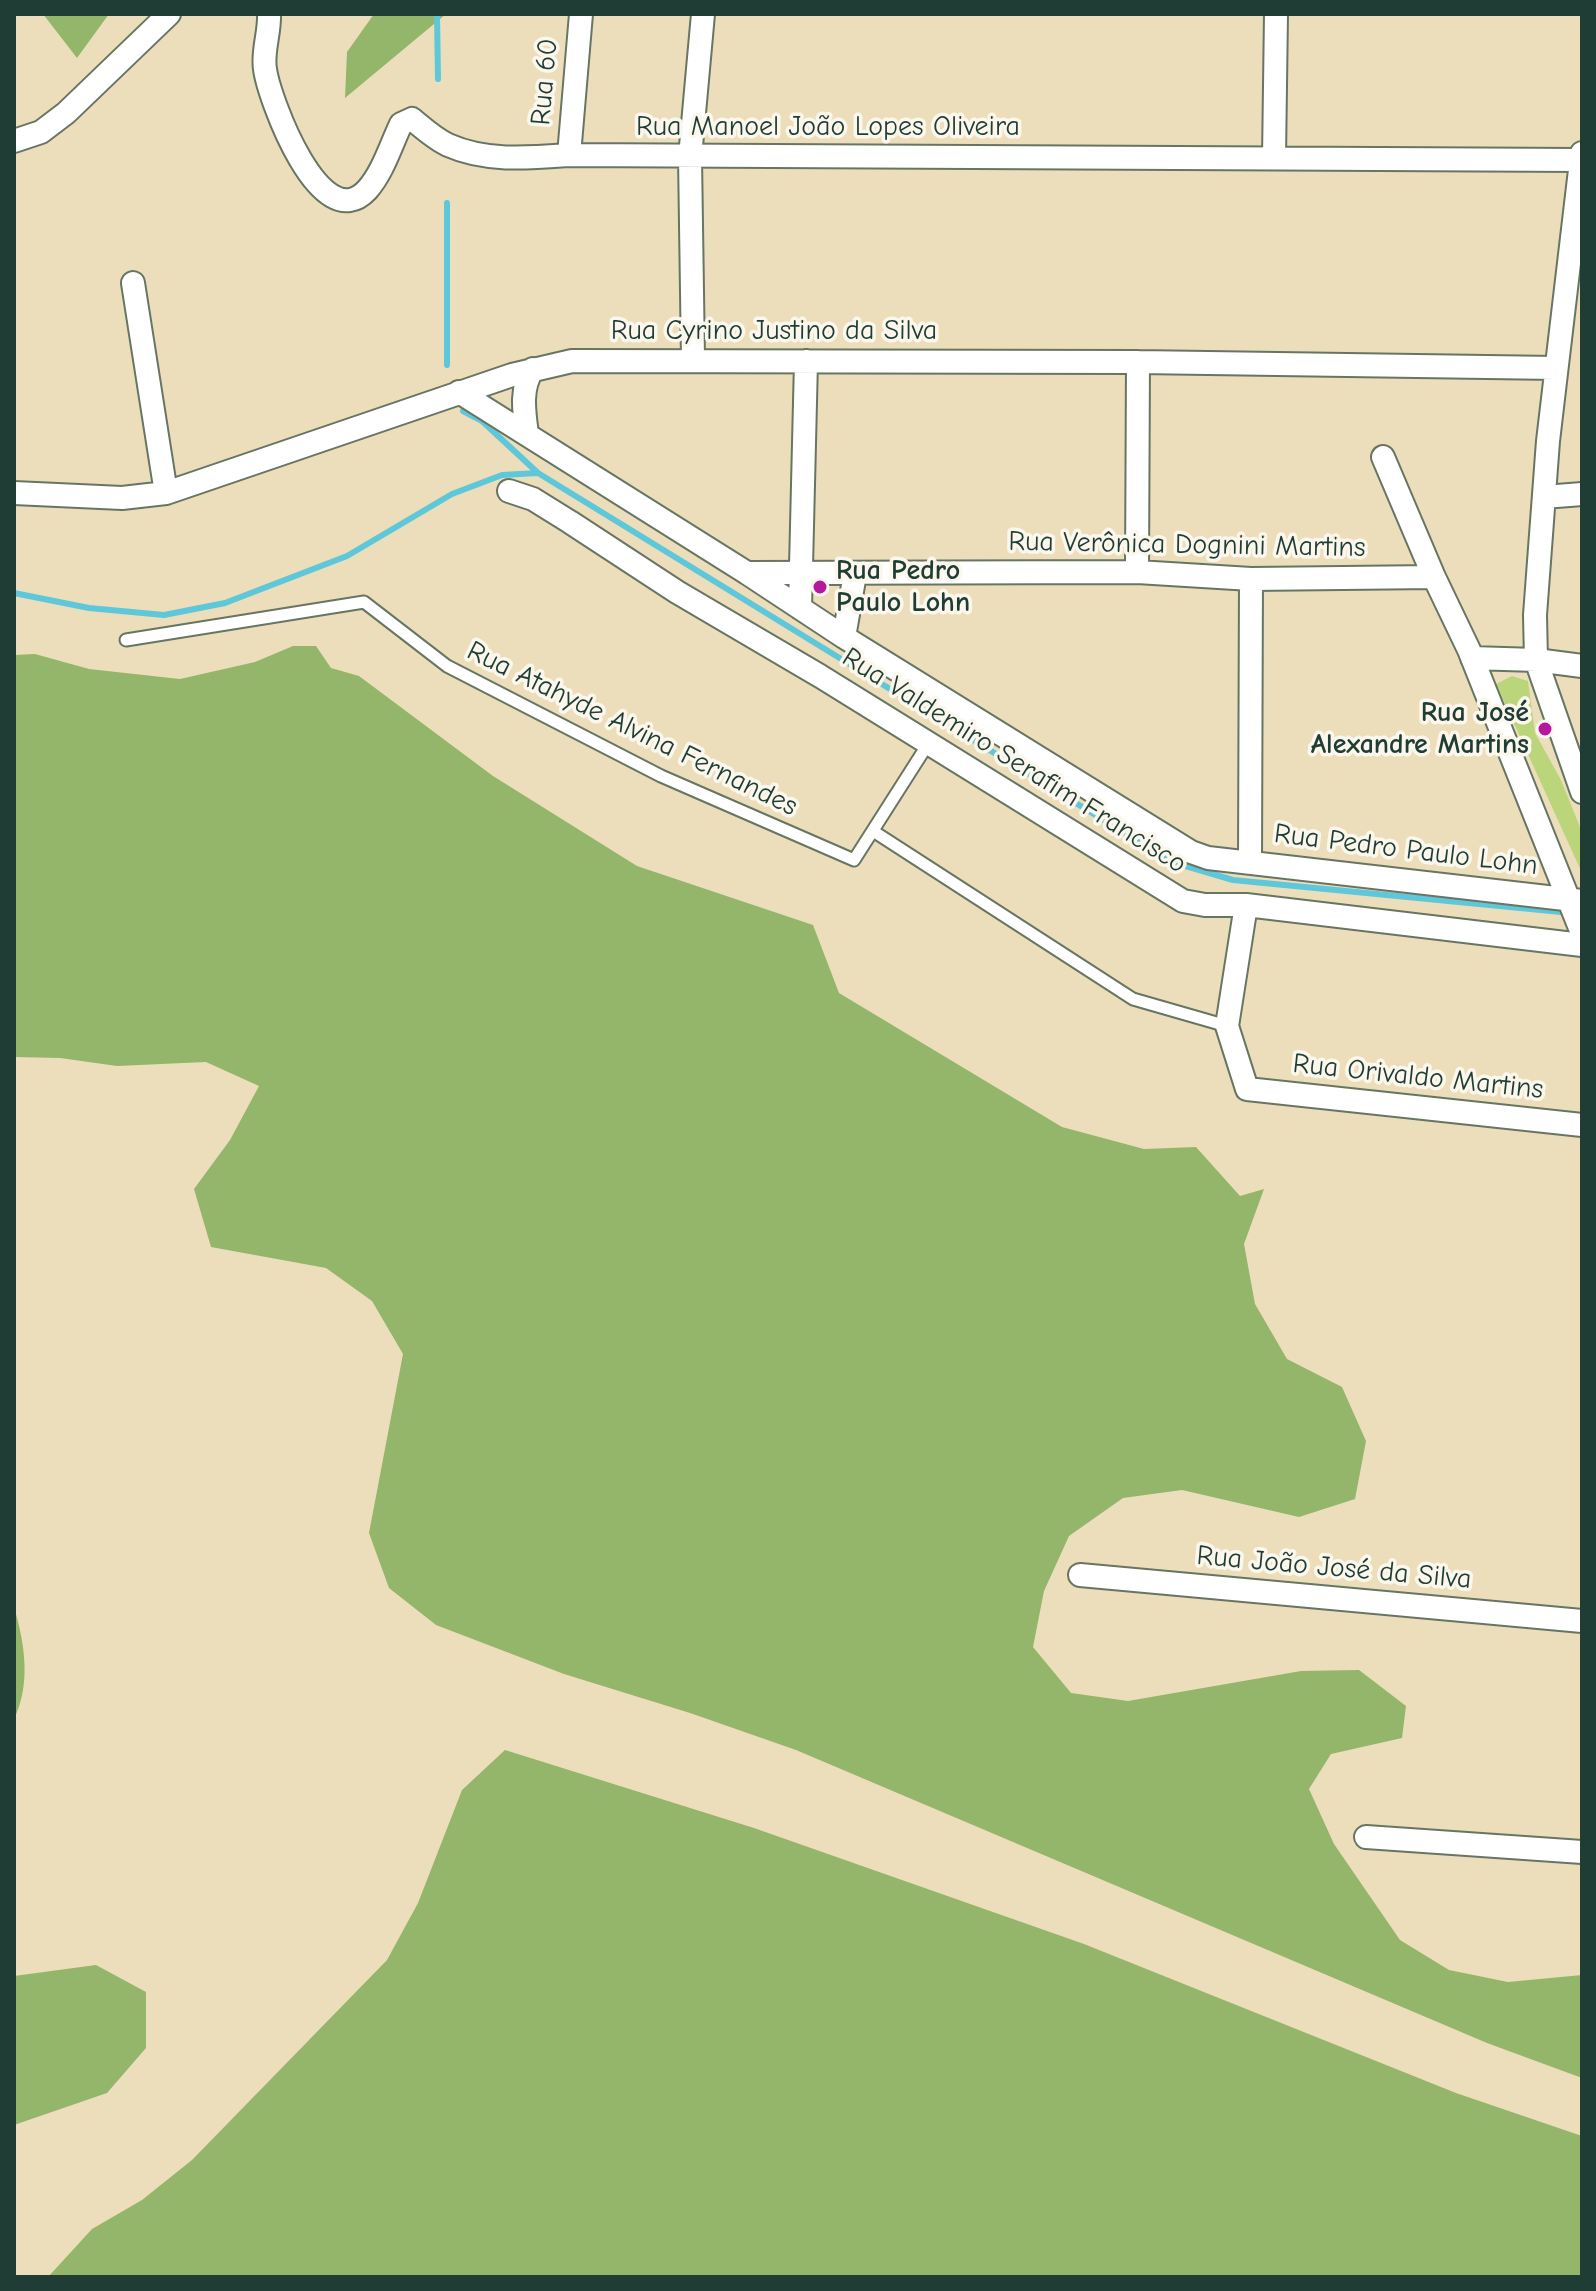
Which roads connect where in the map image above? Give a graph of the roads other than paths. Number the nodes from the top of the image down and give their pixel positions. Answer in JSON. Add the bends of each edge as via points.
{"nodes":[{"id":1,"x":169,"y":14,"type":"edge"},
{"id":2,"x":269,"y":14,"type":"edge"},
{"id":3,"x":581,"y":14,"type":"edge"},
{"id":4,"x":703,"y":14,"type":"edge"},
{"id":5,"x":1276,"y":14,"type":"edge"},
{"id":6,"x":14,"y":141,"type":"edge"},
{"id":7,"x":1582,"y":153,"type":"edge"},
{"id":8,"x":569,"y":155,"type":"junction"},
{"id":9,"x":690,"y":157,"type":"junction"},
{"id":10,"x":1274,"y":158,"type":"junction"},
{"id":11,"x":1581,"y":160,"type":"edge"},
{"id":12,"x":133,"y":283,"type":"dead end"},
{"id":13,"x":693,"y":359,"type":"junction"},
{"id":14,"x":806,"y":361,"type":"junction"},
{"id":15,"x":1138,"y":362,"type":"junction"},
{"id":16,"x":1556,"y":368,"type":"junction"},
{"id":17,"x":533,"y":369,"type":"junction"},
{"id":18,"x":459,"y":392,"type":"junction"},
{"id":19,"x":527,"y":434,"type":"junction"},
{"id":20,"x":1383,"y":457,"type":"dead end"},
{"id":21,"x":509,"y":491,"type":"dead end"},
{"id":22,"x":14,"y":493,"type":"edge"},
{"id":23,"x":166,"y":493,"type":"junction"},
{"id":24,"x":1582,"y":494,"type":"edge"},
{"id":25,"x":1544,"y":497,"type":"junction"},
{"id":26,"x":1137,"y":572,"type":"junction"},
{"id":27,"x":747,"y":573,"type":"junction"},
{"id":28,"x":801,"y":573,"type":"junction"},
{"id":29,"x":855,"y":574,"type":"junction"},
{"id":30,"x":1434,"y":577,"type":"junction"},
{"id":31,"x":1251,"y":579,"type":"junction"},
{"id":32,"x":800,"y":608,"type":"junction"},
{"id":33,"x":844,"y":637,"type":"junction"},
{"id":34,"x":126,"y":640,"type":"dead end"},
{"id":35,"x":1472,"y":658,"type":"junction"},
{"id":36,"x":1536,"y":660,"type":"junction"},
{"id":37,"x":1582,"y":666,"type":"edge"},
{"id":38,"x":928,"y":744,"type":"junction"},
{"id":39,"x":1582,"y":792,"type":"edge"},
{"id":40,"x":873,"y":831,"type":"junction"},
{"id":41,"x":1250,"y":861,"type":"junction"},
{"id":42,"x":1575,"y":901,"type":"edge"},
{"id":43,"x":1246,"y":905,"type":"junction"},
{"id":44,"x":1582,"y":933,"type":"edge"},
{"id":45,"x":1582,"y":945,"type":"edge"},
{"id":46,"x":1227,"y":1026,"type":"junction"},
{"id":47,"x":1582,"y":1125,"type":"edge"},
{"id":48,"x":1080,"y":1575,"type":"dead end"},
{"id":49,"x":1582,"y":1621,"type":"edge"},
{"id":50,"x":1366,"y":1837,"type":"dead end"},
{"id":51,"x":1582,"y":1852,"type":"edge"}],
"edges":[{"from":1,"to":6,"type":"street","via":[[66,113],[41,132]]},
{"from":2,"to":8,"type":"street","name":"Rua Manoel João Lopes Oliveira","via":[[264,66],[269,89],[292,148],[319,187],[337,198],[366,192],[407,119],[465,151],[523,158]]},
{"from":3,"to":8,"type":"street","name":"Rua 60"},
{"from":4,"to":9,"type":"street"},
{"from":5,"to":10,"type":"street"},
{"from":7,"to":11,"type":"street"},
{"from":8,"to":9,"type":"street","name":"Rua Manoel João Lopes Oliveira"},
{"from":9,"to":10,"type":"street","name":"Rua Manoel João Lopes Oliveira"},
{"from":9,"to":13,"type":"street"},
{"from":10,"to":11,"type":"street","name":"Rua Manoel João Lopes Oliveira"},
{"from":11,"to":16,"type":"street"},
{"from":12,"to":23,"type":"street"},
{"from":13,"to":14,"type":"street","name":"Rua Cyrino Justino da Silva"},
{"from":13,"to":17,"type":"street","name":"Rua Cyrino Justino da Silva","via":[[591,360]]},
{"from":14,"to":15,"type":"street","name":"Rua Cyrino Justino da Silva"},
{"from":14,"to":28,"type":"street"},
{"from":15,"to":16,"type":"street","name":"Rua Cyrino Justino da Silva"},
{"from":15,"to":26,"type":"street"},
{"from":16,"to":25,"type":"street"},
{"from":17,"to":18,"type":"street","name":"Rua Cyrino Justino da Silva"},
{"from":17,"to":19,"type":"street","via":[[524,400]]},
{"from":18,"to":19,"type":"street","name":"Rua Pedro Paulo Lohn"},
{"from":18,"to":23,"type":"street","name":"Rua Cyrino Justino da Silva"},
{"from":19,"to":27,"type":"street","name":"Rua Pedro Paulo Lohn"},
{"from":20,"to":30,"type":"street"},
{"from":21,"to":38,"type":"street","name":"Rua Valdemiro Serafim Francisco","via":[[545,507]]},
{"from":22,"to":23,"type":"street","name":"Rua Cyrino Justino da Silva","via":[[122,498]]},
{"from":24,"to":25,"type":"street"},
{"from":25,"to":36,"type":"street"},
{"from":26,"to":29,"type":"street","name":"Rua Verônica Dognini Martins"},
{"from":26,"to":31,"type":"street","name":"Rua Verônica Dognini Martins"},
{"from":27,"to":28,"type":"street","name":"Rua Verônica Dognini Martins"},
{"from":27,"to":32,"type":"street","name":"Rua Pedro Paulo Lohn"},
{"from":28,"to":29,"type":"street","name":"Rua Verônica Dognini Martins"},
{"from":28,"to":32,"type":"street"},
{"from":29,"to":33,"type":"street"},
{"from":30,"to":31,"type":"street","name":"Rua Verônica Dognini Martins"},
{"from":30,"to":35,"type":"street"},
{"from":31,"to":41,"type":"street"},
{"from":32,"to":33,"type":"street","name":"Rua Pedro Paulo Lohn"},
{"from":33,"to":41,"type":"street","name":"Rua Pedro Paulo Lohn","via":[[1191,852]]},
{"from":34,"to":40,"type":"lane","name":"Rua Atahyde Alvina Fernandes","via":[[364,602],[447,666],[661,776],[854,860]]},
{"from":35,"to":36,"type":"street"},
{"from":35,"to":42,"type":"street"},
{"from":36,"to":37,"type":"street"},
{"from":36,"to":39,"type":"street"},
{"from":38,"to":40,"type":"lane","name":"Rua Atahyde Alvina Fernandes"},
{"from":38,"to":43,"type":"street","name":"Rua Valdemiro Serafim Francisco","via":[[1183,901]]},
{"from":40,"to":46,"type":"lane","via":[[1133,999]]},
{"from":41,"to":42,"type":"street","name":"Rua Pedro Paulo Lohn"},
{"from":42,"to":44,"type":"street"},
{"from":43,"to":45,"type":"street","name":"Rua Valdemiro Serafim Francisco"},
{"from":43,"to":46,"type":"street"},
{"from":46,"to":47,"type":"street","name":"Rua Orivaldo Martins","via":[[1247,1089]]},
{"from":48,"to":49,"type":"street","name":"Rua João José da Silva"},
{"from":50,"to":51,"type":"street"}]}
